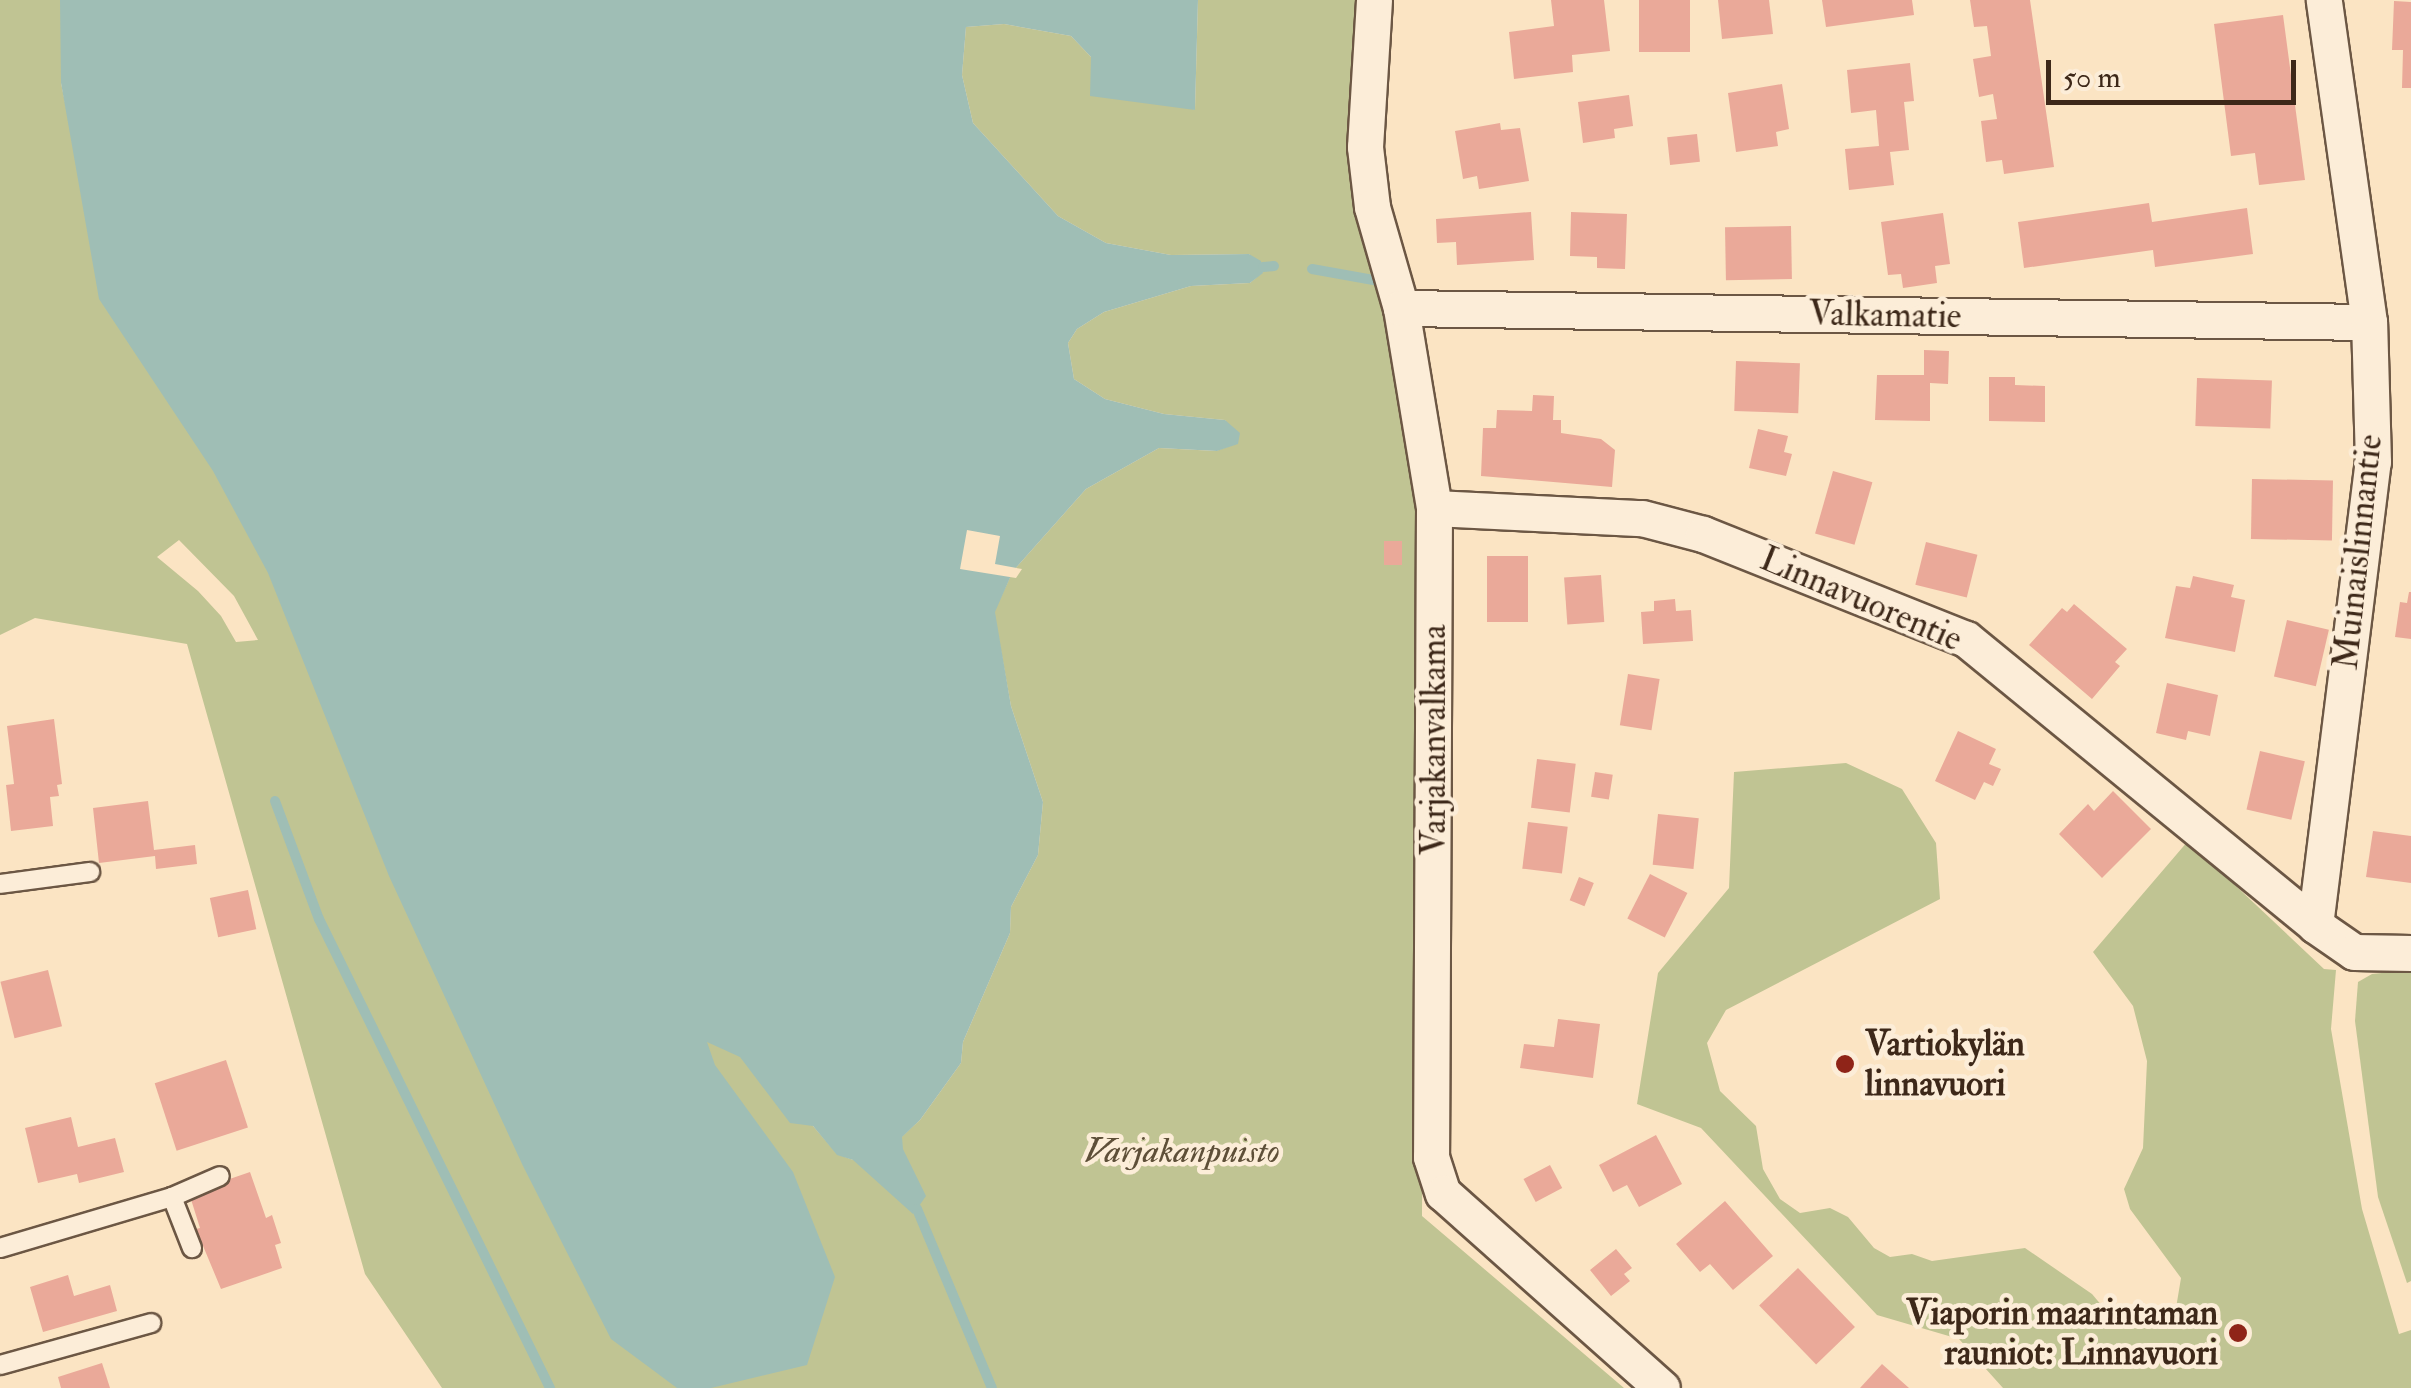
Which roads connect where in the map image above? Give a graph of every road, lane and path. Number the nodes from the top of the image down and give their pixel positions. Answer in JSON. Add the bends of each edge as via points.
{"nodes":[{"id":1,"x":1374,"y":0,"type":"edge"},
{"id":2,"x":2324,"y":0,"type":"edge"},
{"id":3,"x":1400,"y":308,"type":"junction"},
{"id":4,"x":2368,"y":322,"type":"junction"},
{"id":5,"x":1434,"y":508,"type":"junction"},
{"id":6,"x":90,"y":872,"type":"dead end"},
{"id":7,"x":0,"y":884,"type":"edge"},
{"id":8,"x":2315,"y":925,"type":"junction"},
{"id":9,"x":2411,"y":953,"type":"edge"},
{"id":10,"x":220,"y":1176,"type":"dead end"},
{"id":11,"x":172,"y":1198,"type":"junction"},
{"id":12,"x":0,"y":1248,"type":"edge"},
{"id":13,"x":192,"y":1248,"type":"dead end"},
{"id":14,"x":151,"y":1323,"type":"dead end"},
{"id":15,"x":0,"y":1365,"type":"edge"},
{"id":16,"x":1662,"y":1388,"type":"edge"}],
"edges":[{"from":1,"to":3,"type":"street","name":"Varjakanvalkama","via":[[1366,147],[1372,207]]},
{"from":2,"to":4,"type":"street","name":"Muinaislinnantie"},
{"from":3,"to":4,"type":"street","name":"Valkamatie"},
{"from":3,"to":5,"type":"street","name":"Varjakanvalkama"},
{"from":4,"to":8,"type":"street","name":"Muinaislinnantie","via":[[2373,462]]},
{"from":5,"to":8,"type":"street","name":"Linnavuorentie","via":[[1642,518],[1703,534],[1966,639]]},
{"from":5,"to":16,"type":"street","name":"Varjakanvalkama","via":[[1431,1157],[1444,1193]]},
{"from":6,"to":7,"type":"lane"},
{"from":8,"to":9,"type":"street","name":"Linnavuorentie","via":[[2354,952]]},
{"from":10,"to":11,"type":"lane"},
{"from":11,"to":12,"type":"lane"},
{"from":11,"to":13,"type":"lane"},
{"from":14,"to":15,"type":"lane"}]}
